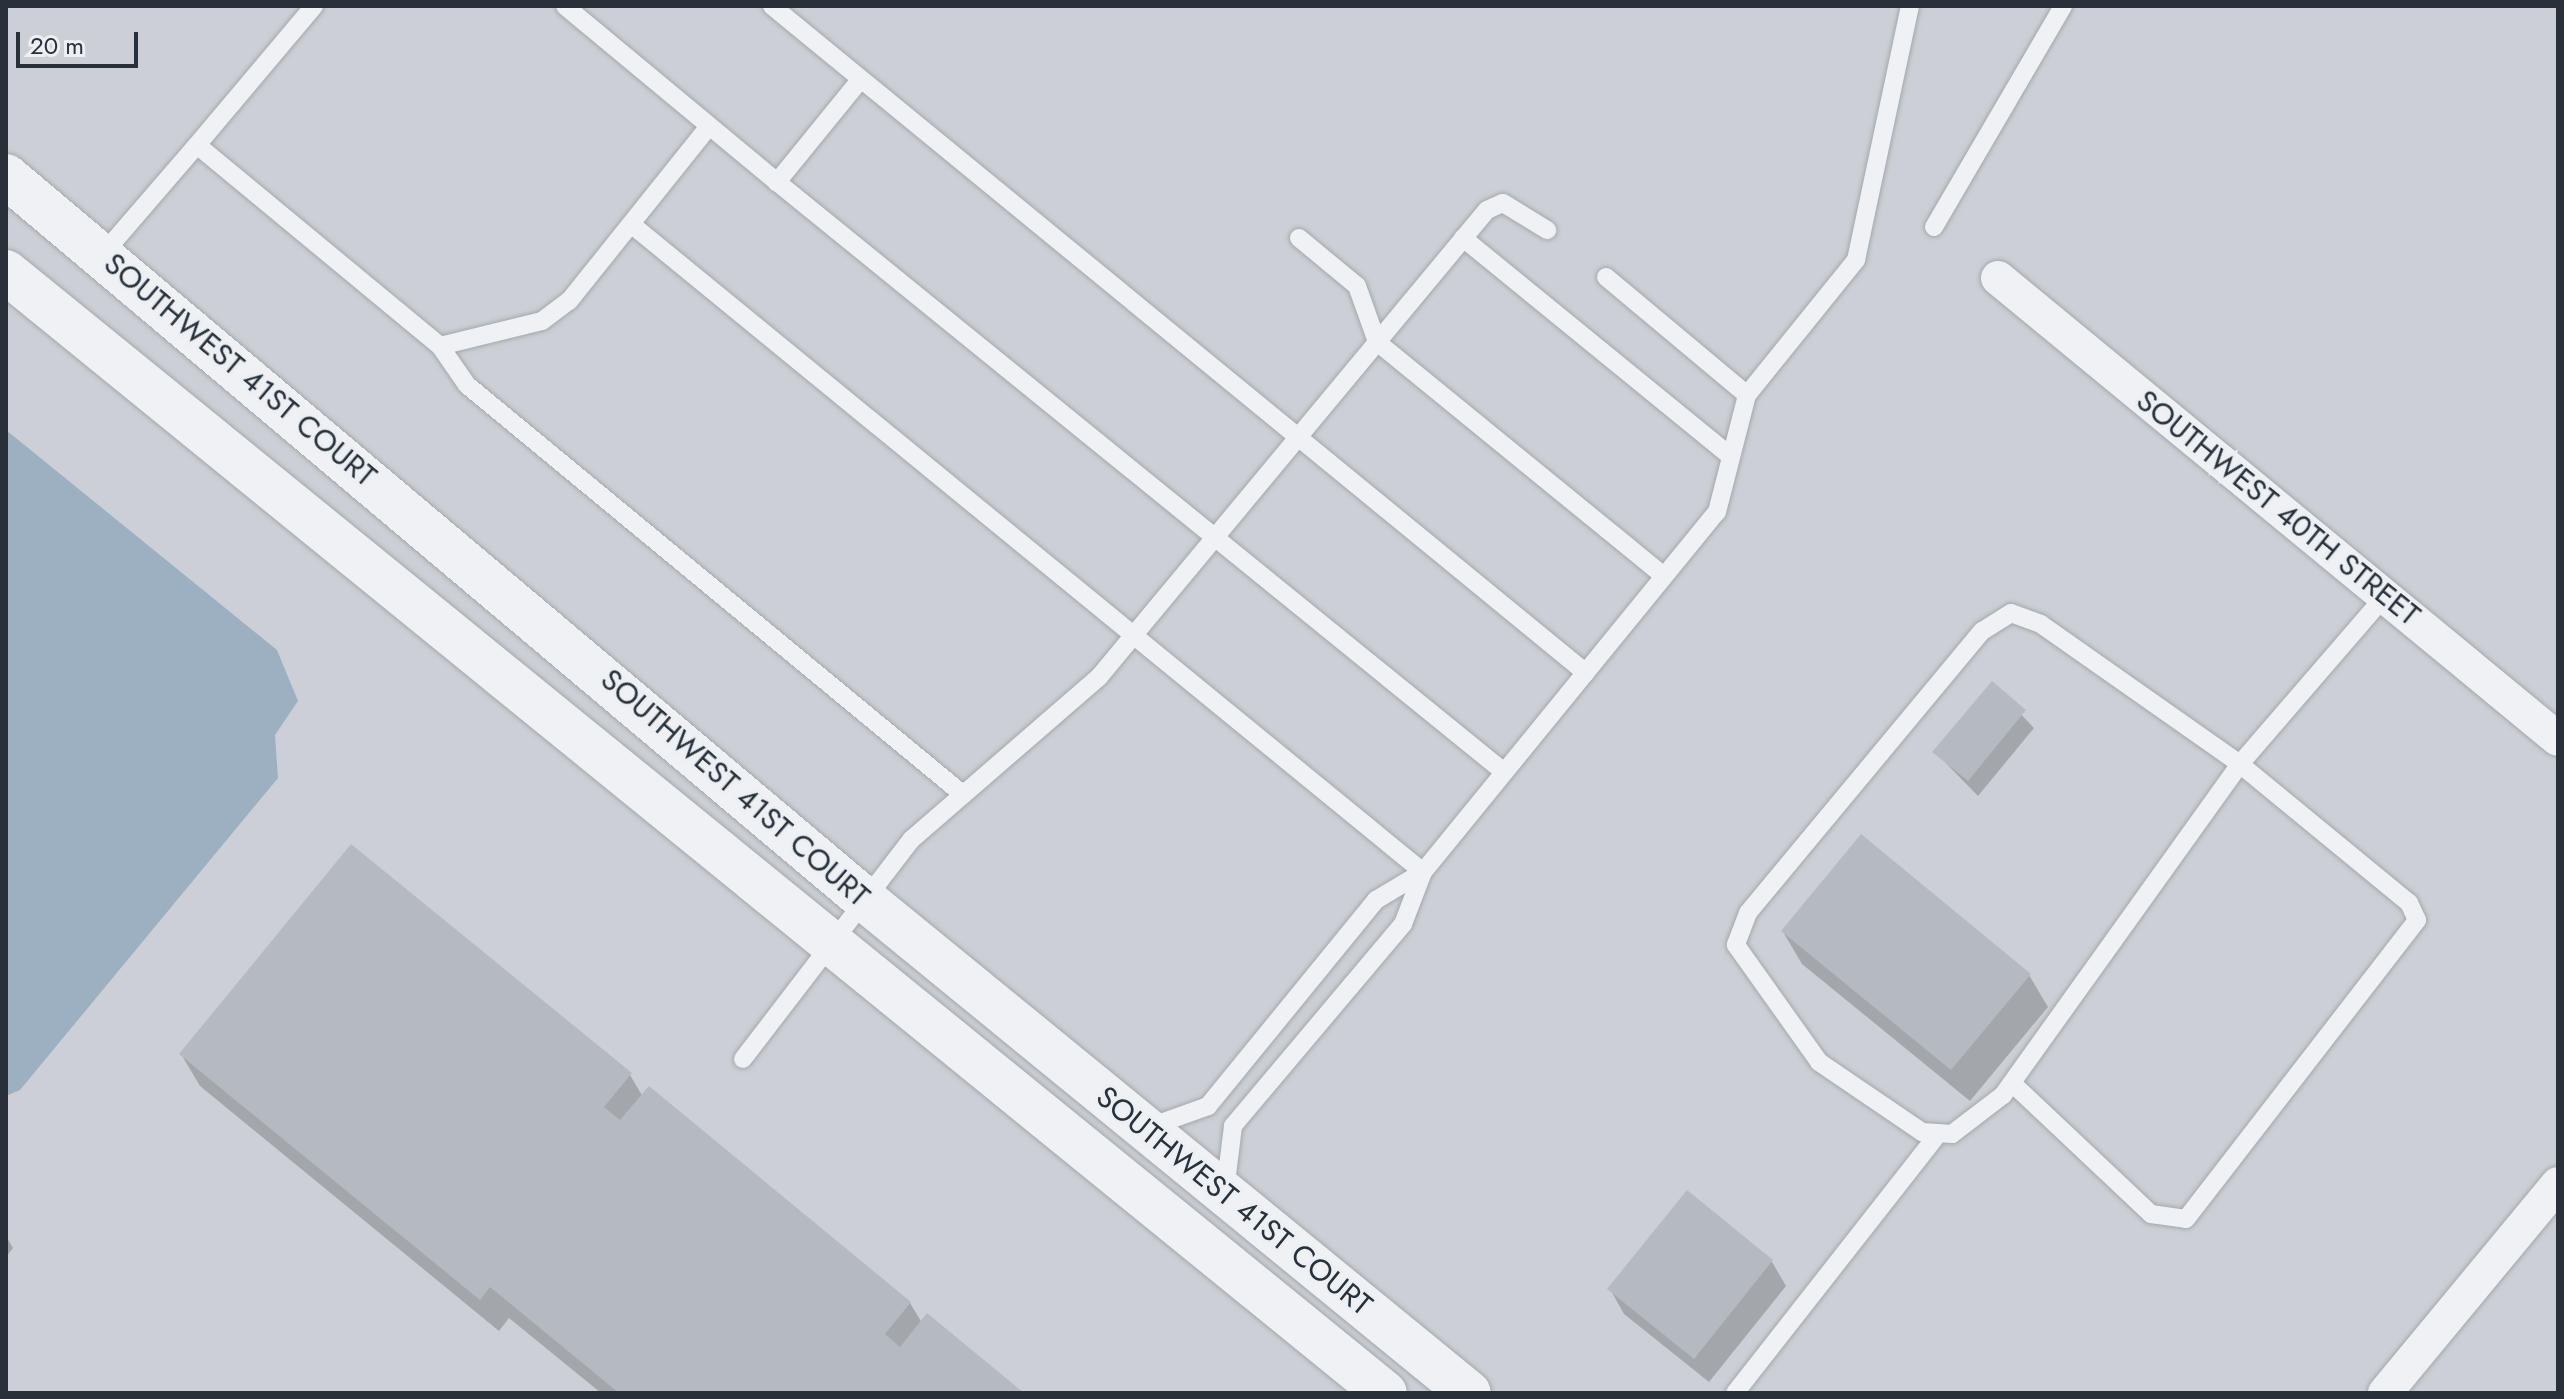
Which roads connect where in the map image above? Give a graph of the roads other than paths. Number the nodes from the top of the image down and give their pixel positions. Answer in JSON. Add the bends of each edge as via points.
{"nodes":[{"id":1,"x":314,"y":6,"type":"edge"},
{"id":2,"x":565,"y":6,"type":"edge"},
{"id":3,"x":772,"y":6,"type":"edge"},
{"id":4,"x":1910,"y":6,"type":"edge"},
{"id":5,"x":2063,"y":6,"type":"edge"},
{"id":6,"x":860,"y":80,"type":"junction"},
{"id":7,"x":709,"y":126,"type":"junction"},
{"id":8,"x":197,"y":145,"type":"junction"},
{"id":9,"x":6,"y":176,"type":"edge"},
{"id":10,"x":777,"y":182,"type":"junction"},
{"id":11,"x":631,"y":224,"type":"junction"},
{"id":12,"x":1934,"y":227,"type":"dead end"},
{"id":13,"x":1547,"y":230,"type":"dead end"},
{"id":14,"x":1299,"y":238,"type":"dead end"},
{"id":15,"x":1463,"y":238,"type":"junction"},
{"id":16,"x":102,"y":255,"type":"junction"},
{"id":17,"x":6,"y":272,"type":"edge"},
{"id":18,"x":1606,"y":277,"type":"dead end"},
{"id":19,"x":1998,"y":278,"type":"dead end"},
{"id":20,"x":1377,"y":342,"type":"junction"},
{"id":21,"x":440,"y":346,"type":"junction"},
{"id":22,"x":1747,"y":395,"type":"junction"},
{"id":23,"x":1297,"y":438,"type":"junction"},
{"id":24,"x":1729,"y":455,"type":"junction"},
{"id":25,"x":1215,"y":537,"type":"junction"},
{"id":26,"x":1664,"y":576,"type":"junction"},
{"id":27,"x":2385,"y":596,"type":"junction"},
{"id":28,"x":1134,"y":635,"type":"junction"},
{"id":29,"x":1586,"y":673,"type":"junction"},
{"id":30,"x":2558,"y":739,"type":"edge"},
{"id":31,"x":2240,"y":764,"type":"junction"},
{"id":32,"x":1504,"y":772,"type":"junction"},
{"id":33,"x":960,"y":792,"type":"junction"},
{"id":34,"x":1423,"y":872,"type":"junction"},
{"id":35,"x":863,"y":898,"type":"junction"},
{"id":36,"x":835,"y":940,"type":"junction"},
{"id":37,"x":743,"y":1059,"type":"dead end"},
{"id":38,"x":2012,"y":1083,"type":"junction"},
{"id":39,"x":1146,"y":1129,"type":"junction"},
{"id":40,"x":1939,"y":1133,"type":"junction"},
{"id":41,"x":2558,"y":1184,"type":"edge"},
{"id":42,"x":1225,"y":1193,"type":"junction"},
{"id":43,"x":1385,"y":1393,"type":"edge"},
{"id":44,"x":1469,"y":1393,"type":"edge"},
{"id":45,"x":1735,"y":1393,"type":"edge"},
{"id":46,"x":2385,"y":1393,"type":"edge"}],
"edges":[{"from":1,"to":8,"type":"lane"},
{"from":2,"to":7,"type":"lane"},
{"from":3,"to":6,"type":"lane"},
{"from":4,"to":22,"type":"lane","via":[[1856,260]]},
{"from":5,"to":12,"type":"lane"},
{"from":6,"to":10,"type":"lane"},
{"from":6,"to":23,"type":"lane"},
{"from":7,"to":10,"type":"lane"},
{"from":7,"to":11,"type":"lane"},
{"from":8,"to":16,"type":"lane"},
{"from":8,"to":21,"type":"lane"},
{"from":9,"to":16,"type":"street","name":"SOUTHWEST 41ST COURT"},
{"from":10,"to":25,"type":"lane"},
{"from":11,"to":21,"type":"lane","via":[[569,301],[542,321]]},
{"from":11,"to":28,"type":"lane"},
{"from":13,"to":15,"type":"lane","via":[[1503,203],[1487,210]]},
{"from":14,"to":20,"type":"lane","via":[[1357,286]]},
{"from":15,"to":20,"type":"lane"},
{"from":15,"to":24,"type":"lane"},
{"from":16,"to":35,"type":"street","name":"SOUTHWEST 41ST COURT"},
{"from":17,"to":36,"type":"street","name":"SOUTHWEST 41ST COURT"},
{"from":18,"to":22,"type":"lane"},
{"from":19,"to":27,"type":"street","name":"SOUTHWEST 40TH STREET"},
{"from":20,"to":23,"type":"lane"},
{"from":20,"to":26,"type":"lane"},
{"from":21,"to":33,"type":"lane","via":[[467,385]]},
{"from":22,"to":24,"type":"lane"},
{"from":23,"to":25,"type":"lane"},
{"from":23,"to":29,"type":"lane"},
{"from":24,"to":26,"type":"lane","via":[[1717,512]]},
{"from":25,"to":28,"type":"lane"},
{"from":25,"to":32,"type":"lane"},
{"from":26,"to":29,"type":"lane"},
{"from":27,"to":30,"type":"street","name":"SOUTHWEST 40TH STREET"},
{"from":27,"to":31,"type":"lane"},
{"from":28,"to":33,"type":"lane","via":[[1099,677]]},
{"from":28,"to":34,"type":"lane"},
{"from":29,"to":32,"type":"lane"},
{"from":31,"to":38,"type":"lane"},
{"from":31,"to":38,"type":"lane","via":[[2409,903],[2417,920],[2405,943],[2186,1219],[2151,1214]]},
{"from":31,"to":40,"type":"lane","via":[[2041,624],[2011,613],[1982,631],[1748,913],[1736,945],[1819,1062],[1922,1132]]},
{"from":32,"to":34,"type":"lane"},
{"from":33,"to":35,"type":"lane"},
{"from":34,"to":39,"type":"lane","via":[[1376,900],[1208,1106]]},
{"from":34,"to":42,"type":"lane","via":[[1403,924],[1233,1126]]},
{"from":35,"to":36,"type":"lane"},
{"from":35,"to":39,"type":"street","name":"SOUTHWEST 41ST COURT"},
{"from":36,"to":37,"type":"lane"},
{"from":36,"to":43,"type":"street","name":"SOUTHWEST 41ST COURT"},
{"from":38,"to":40,"type":"lane","via":[[1952,1134]]},
{"from":39,"to":42,"type":"street","name":"SOUTHWEST 41ST COURT"},
{"from":40,"to":45,"type":"lane"},
{"from":41,"to":46,"type":"street"},
{"from":42,"to":44,"type":"street","name":"SOUTHWEST 41ST COURT"}]}
